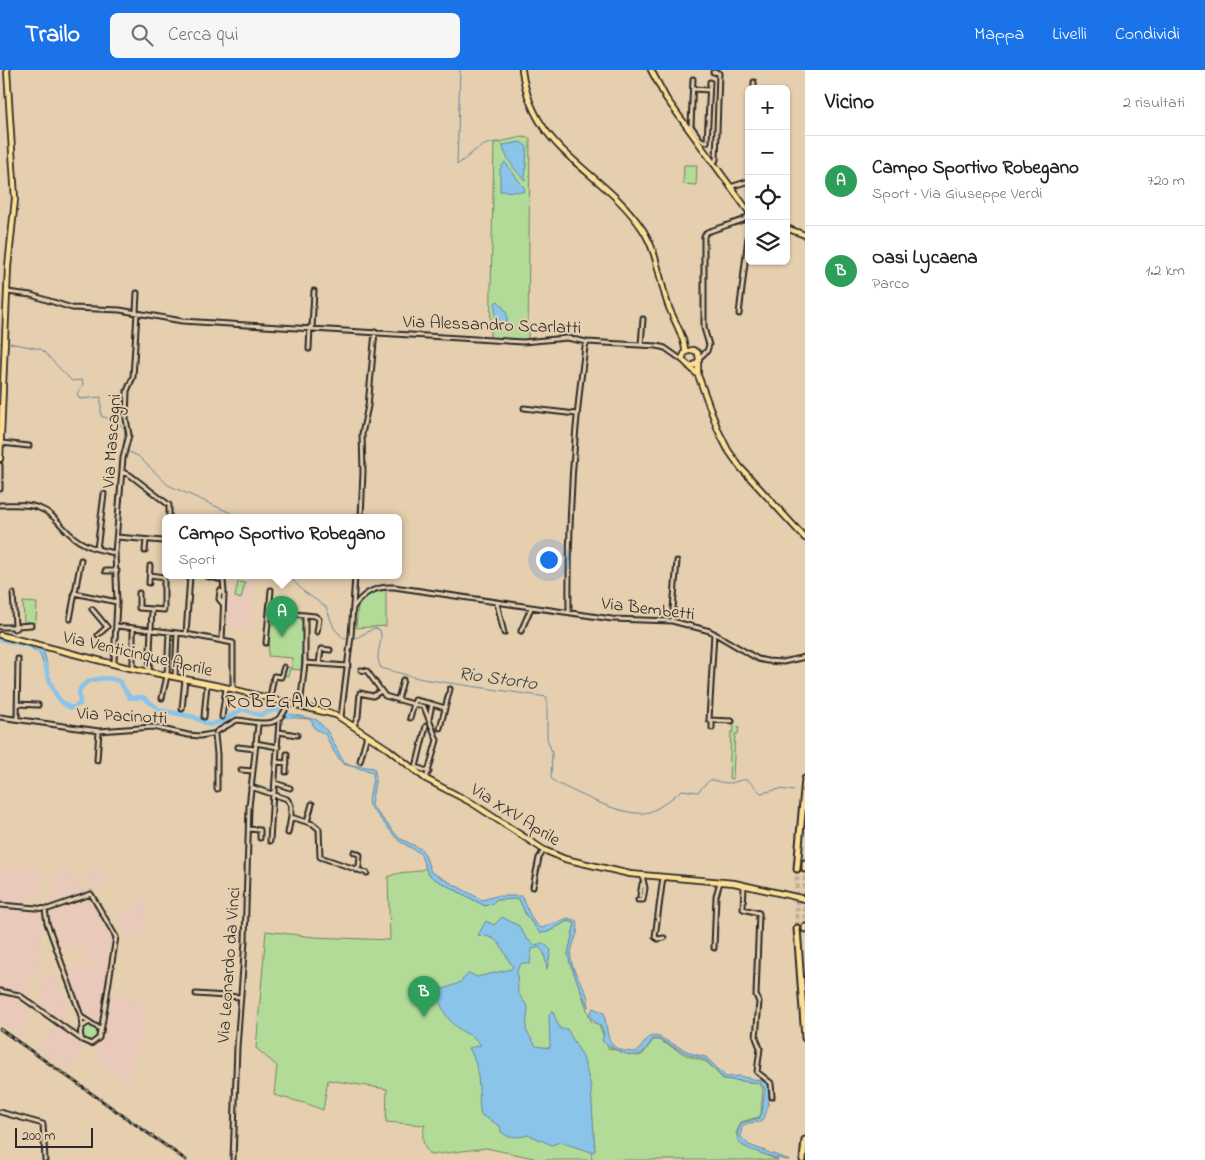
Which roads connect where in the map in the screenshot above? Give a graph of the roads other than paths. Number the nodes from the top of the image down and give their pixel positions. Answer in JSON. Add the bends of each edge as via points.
{"nodes":[{"id":1,"x":7,"y":70,"type":"edge"},
{"id":2,"x":522,"y":70,"type":"edge"},
{"id":3,"x":651,"y":70,"type":"edge"},
{"id":4,"x":713,"y":72,"type":"dead end"},
{"id":5,"x":693,"y":80,"type":"dead end"},
{"id":6,"x":710,"y":82,"type":"dead end"},
{"id":7,"x":693,"y":89,"type":"junction"},
{"id":8,"x":709,"y":90,"type":"junction"},
{"id":9,"x":690,"y":127,"type":"junction"},
{"id":10,"x":713,"y":163,"type":"junction"},
{"id":11,"x":745,"y":182,"type":"edge"},
{"id":12,"x":730,"y":187,"type":"junction"},
{"id":13,"x":745,"y":211,"type":"edge"},
{"id":14,"x":745,"y":217,"type":"edge"},
{"id":15,"x":790,"y":229,"type":"edge"},
{"id":16,"x":805,"y":235,"type":"edge"},
{"id":17,"x":745,"y":263,"type":"edge"},
{"id":18,"x":314,"y":291,"type":"dead end"},
{"id":19,"x":7,"y":292,"type":"junction"},
{"id":20,"x":138,"y":294,"type":"dead end"},
{"id":21,"x":137,"y":312,"type":"junction"},
{"id":22,"x":739,"y":314,"type":"dead end"},
{"id":23,"x":644,"y":319,"type":"dead end"},
{"id":24,"x":311,"y":328,"type":"junction"},
{"id":25,"x":375,"y":332,"type":"junction"},
{"id":26,"x":682,"y":338,"type":"junction"},
{"id":27,"x":587,"y":342,"type":"junction"},
{"id":28,"x":641,"y":345,"type":"junction"},
{"id":29,"x":310,"y":349,"type":"dead end"},
{"id":30,"x":692,"y":349,"type":"junction"},
{"id":31,"x":698,"y":352,"type":"junction"},
{"id":32,"x":706,"y":352,"type":"junction"},
{"id":33,"x":684,"y":353,"type":"junction"},
{"id":34,"x":674,"y":355,"type":"junction"},
{"id":35,"x":682,"y":360,"type":"junction"},
{"id":36,"x":698,"y":361,"type":"junction"},
{"id":37,"x":689,"y":366,"type":"junction"},
{"id":38,"x":698,"y":375,"type":"junction"},
{"id":39,"x":524,"y":408,"type":"dead end"},
{"id":40,"x":576,"y":414,"type":"junction"},
{"id":41,"x":2,"y":443,"type":"junction"},
{"id":42,"x":29,"y":446,"type":"dead end"},
{"id":43,"x":0,"y":459,"type":"edge"},
{"id":44,"x":0,"y":465,"type":"edge"},
{"id":45,"x":122,"y":472,"type":"junction"},
{"id":46,"x":0,"y":489,"type":"edge"},
{"id":47,"x":104,"y":494,"type":"dead end"},
{"id":48,"x":0,"y":505,"type":"edge"},
{"id":49,"x":169,"y":514,"type":"edge"},
{"id":50,"x":360,"y":514,"type":"edge"},
{"id":51,"x":117,"y":537,"type":"junction"},
{"id":52,"x":805,"y":538,"type":"edge"},
{"id":53,"x":146,"y":540,"type":"junction"},
{"id":54,"x":162,"y":541,"type":"edge"},
{"id":55,"x":97,"y":549,"type":"junction"},
{"id":56,"x":145,"y":551,"type":"dead end"},
{"id":57,"x":116,"y":553,"type":"junction"},
{"id":58,"x":81,"y":560,"type":"dead end"},
{"id":59,"x":677,"y":561,"type":"dead end"},
{"id":60,"x":150,"y":566,"type":"dead end"},
{"id":61,"x":104,"y":571,"type":"dead end"},
{"id":62,"x":117,"y":571,"type":"junction"},
{"id":63,"x":150,"y":576,"type":"junction"},
{"id":64,"x":162,"y":577,"type":"edge"},
{"id":65,"x":164,"y":579,"type":"edge"},
{"id":66,"x":190,"y":579,"type":"edge"},
{"id":67,"x":219,"y":579,"type":"edge"},
{"id":68,"x":355,"y":579,"type":"edge"},
{"id":69,"x":149,"y":583,"type":"dead end"},
{"id":70,"x":271,"y":590,"type":"dead end"},
{"id":71,"x":74,"y":593,"type":"junction"},
{"id":72,"x":138,"y":593,"type":"dead end"},
{"id":73,"x":13,"y":594,"type":"dead end"},
{"id":74,"x":117,"y":602,"type":"junction"},
{"id":75,"x":497,"y":603,"type":"junction"},
{"id":76,"x":353,"y":608,"type":"junction"},
{"id":77,"x":531,"y":608,"type":"junction"},
{"id":78,"x":92,"y":609,"type":"dead end"},
{"id":79,"x":152,"y":609,"type":"junction"},
{"id":80,"x":269,"y":612,"type":"junction"},
{"id":81,"x":569,"y":612,"type":"junction"},
{"id":82,"x":305,"y":615,"type":"junction"},
{"id":83,"x":70,"y":619,"type":"dead end"},
{"id":84,"x":672,"y":621,"type":"junction"},
{"id":85,"x":31,"y":625,"type":"dead end"},
{"id":86,"x":117,"y":626,"type":"junction"},
{"id":87,"x":0,"y":627,"type":"edge"},
{"id":88,"x":15,"y":627,"type":"junction"},
{"id":89,"x":133,"y":629,"type":"junction"},
{"id":90,"x":151,"y":630,"type":"junction"},
{"id":91,"x":521,"y":631,"type":"dead end"},
{"id":92,"x":169,"y":632,"type":"junction"},
{"id":93,"x":317,"y":632,"type":"dead end"},
{"id":94,"x":177,"y":633,"type":"junction"},
{"id":95,"x":504,"y":633,"type":"dead end"},
{"id":96,"x":186,"y":634,"type":"junction"},
{"id":97,"x":714,"y":634,"type":"junction"},
{"id":98,"x":0,"y":635,"type":"edge"},
{"id":99,"x":98,"y":636,"type":"dead end"},
{"id":100,"x":14,"y":638,"type":"junction"},
{"id":101,"x":222,"y":641,"type":"junction"},
{"id":102,"x":266,"y":643,"type":"dead end"},
{"id":103,"x":330,"y":650,"type":"dead end"},
{"id":104,"x":805,"y":657,"type":"edge"},
{"id":105,"x":18,"y":659,"type":"dead end"},
{"id":106,"x":114,"y":662,"type":"junction"},
{"id":107,"x":304,"y":663,"type":"junction"},
{"id":108,"x":319,"y":664,"type":"junction"},
{"id":109,"x":348,"y":666,"type":"junction"},
{"id":110,"x":284,"y":667,"type":"dead end"},
{"id":111,"x":133,"y":668,"type":"junction"},
{"id":112,"x":360,"y":670,"type":"dead end"},
{"id":113,"x":148,"y":672,"type":"junction"},
{"id":114,"x":167,"y":676,"type":"junction"},
{"id":115,"x":175,"y":677,"type":"junction"},
{"id":116,"x":185,"y":679,"type":"junction"},
{"id":117,"x":404,"y":680,"type":"dead end"},
{"id":118,"x":208,"y":684,"type":"junction"},
{"id":119,"x":226,"y":688,"type":"junction"},
{"id":120,"x":450,"y":689,"type":"dead end"},
{"id":121,"x":233,"y":690,"type":"junction"},
{"id":122,"x":382,"y":691,"type":"junction"},
{"id":123,"x":162,"y":698,"type":"dead end"},
{"id":124,"x":270,"y":699,"type":"junction"},
{"id":125,"x":398,"y":700,"type":"junction"},
{"id":126,"x":288,"y":703,"type":"junction"},
{"id":127,"x":413,"y":703,"type":"junction"},
{"id":128,"x":17,"y":704,"type":"junction"},
{"id":129,"x":432,"y":704,"type":"junction"},
{"id":130,"x":38,"y":705,"type":"dead end"},
{"id":131,"x":300,"y":706,"type":"junction"},
{"id":132,"x":445,"y":708,"type":"junction"},
{"id":133,"x":182,"y":709,"type":"dead end"},
{"id":134,"x":204,"y":716,"type":"dead end"},
{"id":135,"x":0,"y":717,"type":"edge"},
{"id":136,"x":222,"y":717,"type":"dead end"},
{"id":137,"x":341,"y":717,"type":"junction"},
{"id":138,"x":17,"y":718,"type":"junction"},
{"id":139,"x":410,"y":718,"type":"dead end"},
{"id":140,"x":428,"y":719,"type":"junction"},
{"id":141,"x":712,"y":720,"type":"junction"},
{"id":142,"x":278,"y":721,"type":"junction"},
{"id":143,"x":732,"y":721,"type":"dead end"},
{"id":144,"x":258,"y":725,"type":"junction"},
{"id":145,"x":354,"y":725,"type":"junction"},
{"id":146,"x":426,"y":726,"type":"dead end"},
{"id":147,"x":440,"y":728,"type":"dead end"},
{"id":148,"x":712,"y":728,"type":"dead end"},
{"id":149,"x":99,"y":731,"type":"junction"},
{"id":150,"x":279,"y":732,"type":"junction"},
{"id":151,"x":214,"y":734,"type":"junction"},
{"id":152,"x":367,"y":734,"type":"junction"},
{"id":153,"x":297,"y":736,"type":"dead end"},
{"id":154,"x":256,"y":743,"type":"junction"},
{"id":155,"x":278,"y":747,"type":"junction"},
{"id":156,"x":238,"y":748,"type":"dead end"},
{"id":157,"x":255,"y":749,"type":"junction"},
{"id":158,"x":287,"y":754,"type":"dead end"},
{"id":159,"x":97,"y":760,"type":"dead end"},
{"id":160,"x":360,"y":761,"type":"dead end"},
{"id":161,"x":276,"y":762,"type":"junction"},
{"id":162,"x":287,"y":763,"type":"junction"},
{"id":163,"x":407,"y":764,"type":"junction"},
{"id":164,"x":416,"y":767,"type":"junction"},
{"id":165,"x":241,"y":770,"type":"dead end"},
{"id":166,"x":253,"y":771,"type":"junction"},
{"id":167,"x":286,"y":772,"type":"dead end"},
{"id":168,"x":429,"y":772,"type":"junction"},
{"id":169,"x":805,"y":779,"type":"edge"},
{"id":170,"x":426,"y":780,"type":"junction"},
{"id":171,"x":275,"y":785,"type":"junction"},
{"id":172,"x":270,"y":786,"type":"dead end"},
{"id":173,"x":251,"y":787,"type":"junction"},
{"id":174,"x":290,"y":788,"type":"dead end"},
{"id":175,"x":217,"y":789,"type":"dead end"},
{"id":176,"x":274,"y":793,"type":"junction"},
{"id":177,"x":312,"y":804,"type":"dead end"},
{"id":178,"x":291,"y":817,"type":"junction"},
{"id":179,"x":307,"y":822,"type":"junction"},
{"id":180,"x":249,"y":829,"type":"junction"},
{"id":181,"x":288,"y":833,"type":"dead end"},
{"id":182,"x":260,"y":838,"type":"dead end"},
{"id":183,"x":270,"y":841,"type":"dead end"},
{"id":184,"x":544,"y":850,"type":"junction"},
{"id":185,"x":354,"y":852,"type":"dead end"},
{"id":186,"x":805,"y":863,"type":"edge"},
{"id":187,"x":797,"y":869,"type":"tunnel mouth"},
{"id":188,"x":805,"y":869,"type":"tunnel mouth"},
{"id":189,"x":356,"y":870,"type":"junction"},
{"id":190,"x":367,"y":873,"type":"dead end"},
{"id":191,"x":642,"y":874,"type":"junction"},
{"id":192,"x":664,"y":876,"type":"junction"},
{"id":193,"x":720,"y":881,"type":"junction"},
{"id":194,"x":642,"y":884,"type":"junction"},
{"id":195,"x":744,"y":886,"type":"junction"},
{"id":196,"x":533,"y":887,"type":"dead end"},
{"id":197,"x":640,"y":896,"type":"dead end"},
{"id":198,"x":638,"y":900,"type":"dead end"},
{"id":199,"x":805,"y":900,"type":"edge"},
{"id":200,"x":0,"y":905,"type":"edge"},
{"id":201,"x":45,"y":909,"type":"junction"},
{"id":202,"x":797,"y":928,"type":"tunnel mouth"},
{"id":203,"x":664,"y":938,"type":"dead end"},
{"id":204,"x":714,"y":948,"type":"dead end"},
{"id":205,"x":0,"y":992,"type":"edge"},
{"id":206,"x":196,"y":994,"type":"dead end"},
{"id":207,"x":241,"y":997,"type":"junction"},
{"id":208,"x":81,"y":1016,"type":"junction"},
{"id":209,"x":103,"y":1016,"type":"junction"},
{"id":210,"x":88,"y":1023,"type":"junction"},
{"id":211,"x":93,"y":1024,"type":"junction"},
{"id":212,"x":81,"y":1028,"type":"junction"},
{"id":213,"x":67,"y":1029,"type":"junction"},
{"id":214,"x":101,"y":1032,"type":"junction"},
{"id":215,"x":805,"y":1038,"type":"edge"},
{"id":216,"x":82,"y":1040,"type":"junction"},
{"id":217,"x":772,"y":1097,"type":"dead end"},
{"id":218,"x":0,"y":1112,"type":"edge"},
{"id":219,"x":805,"y":1140,"type":"edge"},
{"id":220,"x":45,"y":1160,"type":"edge"},
{"id":221,"x":233,"y":1160,"type":"edge"},
{"id":222,"x":803,"y":1160,"type":"edge"}],
"edges":[{"from":1,"to":19,"type":"main road","via":[[15,200]]},
{"from":2,"to":26,"type":"main road","via":[[530,104],[548,134],[570,159],[622,204],[644,232],[657,264],[672,320]]},
{"from":3,"to":9,"type":"main road","via":[[662,91]]},
{"from":4,"to":10,"type":"street","via":[[719,73],[716,160]]},
{"from":5,"to":7,"type":"street"},
{"from":6,"to":8,"type":"street"},
{"from":7,"to":8,"type":"street"},
{"from":7,"to":9,"type":"street"},
{"from":8,"to":9,"type":"street","via":[[707,142]]},
{"from":9,"to":10,"type":"main road"},
{"from":10,"to":12,"type":"main road"},
{"from":11,"to":12,"type":"street"},
{"from":12,"to":13,"type":"main road"},
{"from":14,"to":32,"type":"street","via":[[704,236],[704,328],[709,345]]},
{"from":15,"to":16,"type":"main road"},
{"from":17,"to":22,"type":"street"},
{"from":18,"to":24,"type":"street"},
{"from":19,"to":21,"type":"street","name":"Via Alessandro Scarlatti","via":[[31,295],[72,308]]},
{"from":19,"to":41,"type":"main road"},
{"from":20,"to":21,"type":"street","name":"Via Mascagni"},
{"from":21,"to":24,"type":"street","name":"Via Alessandro Scarlatti","via":[[182,321]]},
{"from":21,"to":45,"type":"street","name":"Via Mascagni","via":[[133,377],[127,391],[129,434]]},
{"from":23,"to":28,"type":"street"},
{"from":24,"to":25,"type":"street","name":"Via Alessandro Scarlatti"},
{"from":24,"to":29,"type":"street"},
{"from":25,"to":27,"type":"street","name":"Via Alessandro Scarlatti","via":[[524,342],[567,338]]},
{"from":25,"to":50,"type":"street","via":[[362,434]]},
{"from":26,"to":30,"type":"main road"},
{"from":26,"to":33,"type":"main road"},
{"from":27,"to":28,"type":"street","name":"Via Alessandro Scarlatti"},
{"from":27,"to":40,"type":"street"},
{"from":28,"to":34,"type":"street","name":"Via Alessandro Scarlatti","via":[[665,348]]},
{"from":30,"to":31,"type":"main road"},
{"from":30,"to":33,"type":"main road"},
{"from":31,"to":32,"type":"street"},
{"from":31,"to":36,"type":"main road"},
{"from":32,"to":36,"type":"street"},
{"from":33,"to":34,"type":"street"},
{"from":33,"to":35,"type":"main road"},
{"from":34,"to":35,"type":"street","name":"Via Alessandro Scarlatti"},
{"from":35,"to":37,"type":"main road"},
{"from":36,"to":37,"type":"main road"},
{"from":36,"to":38,"type":"main road"},
{"from":37,"to":38,"type":"main road"},
{"from":38,"to":52,"type":"main road","via":[[728,450]]},
{"from":39,"to":40,"type":"street"},
{"from":40,"to":81,"type":"street","via":[[568,542]]},
{"from":41,"to":42,"type":"street"},
{"from":41,"to":43,"type":"main road"},
{"from":44,"to":46,"type":"street"},
{"from":45,"to":49,"type":"street","via":[[169,505]]},
{"from":45,"to":51,"type":"street","name":"Via Mascagni"},
{"from":47,"to":55,"type":"street"},
{"from":48,"to":55,"type":"street","via":[[39,508],[53,516],[77,540]]},
{"from":51,"to":53,"type":"street"},
{"from":51,"to":57,"type":"street","name":"Via Mascagni"},
{"from":53,"to":54,"type":"street"},
{"from":53,"to":56,"type":"street"},
{"from":55,"to":57,"type":"street"},
{"from":57,"to":62,"type":"street","name":"Via Mascagni"},
{"from":58,"to":71,"type":"street"},
{"from":59,"to":84,"type":"street"},
{"from":60,"to":63,"type":"street"},
{"from":61,"to":62,"type":"street"},
{"from":62,"to":74,"type":"street","name":"Via Mascagni"},
{"from":63,"to":64,"type":"street"},
{"from":63,"to":69,"type":"street"},
{"from":65,"to":79,"type":"street","via":[[164,610]]},
{"from":66,"to":96,"type":"street"},
{"from":67,"to":101,"type":"street","via":[[223,580],[224,592]]},
{"from":68,"to":76,"type":"street"},
{"from":70,"to":80,"type":"street"},
{"from":71,"to":74,"type":"street"},
{"from":71,"to":83,"type":"street"},
{"from":72,"to":79,"type":"street","via":[[139,608]]},
{"from":73,"to":88,"type":"street"},
{"from":74,"to":86,"type":"street","name":"Via Mascagni"},
{"from":75,"to":76,"type":"street","name":"Via Bembetti","via":[[387,587],[369,591]]},
{"from":75,"to":77,"type":"street","name":"Via Bembetti"},
{"from":75,"to":95,"type":"street"},
{"from":76,"to":109,"type":"street"},
{"from":77,"to":81,"type":"street","name":"Via Bembetti"},
{"from":77,"to":91,"type":"street"},
{"from":78,"to":99,"type":"street","via":[[107,627]]},
{"from":79,"to":90,"type":"street"},
{"from":80,"to":82,"type":"street"},
{"from":80,"to":102,"type":"street"},
{"from":81,"to":84,"type":"street","name":"Via Bembetti","via":[[612,619]]},
{"from":82,"to":93,"type":"street","via":[[319,619]]},
{"from":82,"to":107,"type":"street"},
{"from":84,"to":97,"type":"street","name":"Via Bembetti"},
{"from":85,"to":88,"type":"street"},
{"from":86,"to":89,"type":"street"},
{"from":86,"to":106,"type":"street","name":"Via Mascagni"},
{"from":87,"to":88,"type":"street"},
{"from":88,"to":100,"type":"street"},
{"from":89,"to":90,"type":"street"},
{"from":89,"to":111,"type":"street"},
{"from":90,"to":92,"type":"street"},
{"from":90,"to":113,"type":"street"},
{"from":92,"to":94,"type":"street"},
{"from":92,"to":114,"type":"street"},
{"from":94,"to":96,"type":"street"},
{"from":94,"to":115,"type":"street"},
{"from":96,"to":101,"type":"street"},
{"from":97,"to":104,"type":"street","name":"Via Bembetti","via":[[758,659],[783,662]]},
{"from":97,"to":141,"type":"street","via":[[709,720]]},
{"from":98,"to":100,"type":"main road","name":"Via Venticinque Aprile"},
{"from":100,"to":106,"type":"main road","name":"Via Venticinque Aprile"},
{"from":101,"to":121,"type":"street","via":[[233,643]]},
{"from":103,"to":108,"type":"street","via":[[321,649]]},
{"from":105,"to":128,"type":"street"},
{"from":106,"to":111,"type":"main road","name":"Via Venticinque Aprile"},
{"from":107,"to":108,"type":"street"},
{"from":107,"to":131,"type":"street"},
{"from":108,"to":109,"type":"street"},
{"from":109,"to":137,"type":"street"},
{"from":110,"to":124,"type":"street","via":[[281,677],[274,676]]},
{"from":111,"to":113,"type":"main road","name":"Via Venticinque Aprile"},
{"from":112,"to":122,"type":"street","via":[[367,671]]},
{"from":113,"to":114,"type":"main road","name":"Via Venticinque Aprile"},
{"from":114,"to":115,"type":"main road","name":"Via Venticinque Aprile"},
{"from":114,"to":123,"type":"street"},
{"from":115,"to":116,"type":"main road","name":"Via Venticinque Aprile"},
{"from":116,"to":118,"type":"main road","name":"Via Venticinque Aprile"},
{"from":116,"to":133,"type":"street"},
{"from":117,"to":125,"type":"street"},
{"from":118,"to":119,"type":"main road","name":"Via Venticinque Aprile"},
{"from":118,"to":134,"type":"street"},
{"from":119,"to":121,"type":"main road","name":"Via Venticinque Aprile"},
{"from":119,"to":136,"type":"street"},
{"from":120,"to":132,"type":"street"},
{"from":121,"to":124,"type":"main road","name":"Via Venticinque Aprile"},
{"from":122,"to":125,"type":"street","via":[[385,696]]},
{"from":122,"to":145,"type":"street","via":[[373,696],[360,693],[358,718]]},
{"from":124,"to":126,"type":"main road","name":"Via Venticinque Aprile"},
{"from":125,"to":127,"type":"street"},
{"from":126,"to":131,"type":"main road","name":"Via Venticinque Aprile"},
{"from":126,"to":142,"type":"street","name":"Via Pacinotti"},
{"from":127,"to":129,"type":"street","via":[[415,700]]},
{"from":127,"to":139,"type":"street"},
{"from":127,"to":140,"type":"street","via":[[424,707]]},
{"from":128,"to":130,"type":"street"},
{"from":128,"to":138,"type":"street"},
{"from":129,"to":132,"type":"street"},
{"from":129,"to":140,"type":"street"},
{"from":131,"to":137,"type":"main road","name":"Via Venticinque Aprile"},
{"from":132,"to":147,"type":"street"},
{"from":135,"to":138,"type":"street","name":"Via Pacinotti"},
{"from":137,"to":145,"type":"main road","name":"Via Venticinque Aprile"},
{"from":138,"to":149,"type":"street","name":"Via Pacinotti"},
{"from":140,"to":168,"type":"street","via":[[437,740]]},
{"from":141,"to":143,"type":"street"},
{"from":141,"to":148,"type":"street"},
{"from":142,"to":144,"type":"street","name":"Via Pacinotti"},
{"from":142,"to":150,"type":"street"},
{"from":144,"to":151,"type":"street","name":"Via Pacinotti","via":[[237,720]]},
{"from":144,"to":154,"type":"street","name":"Via Leonardo da Vinci"},
{"from":145,"to":152,"type":"main road","name":"Via Venticinque Aprile"},
{"from":146,"to":164,"type":"street"},
{"from":149,"to":151,"type":"street","name":"Via Pacinotti","via":[[153,727],[188,735]]},
{"from":149,"to":159,"type":"street"},
{"from":150,"to":153,"type":"street"},
{"from":150,"to":155,"type":"street"},
{"from":151,"to":175,"type":"street","via":[[218,754]]},
{"from":152,"to":160,"type":"street"},
{"from":152,"to":163,"type":"main road","name":"Via Venticinque Aprile"},
{"from":154,"to":155,"type":"street"},
{"from":154,"to":157,"type":"street","name":"Via Leonardo da Vinci"},
{"from":155,"to":161,"type":"street"},
{"from":156,"to":157,"type":"street"},
{"from":157,"to":166,"type":"street","name":"Via Leonardo da Vinci"},
{"from":158,"to":162,"type":"street"},
{"from":161,"to":162,"type":"street"},
{"from":161,"to":171,"type":"street"},
{"from":162,"to":167,"type":"street"},
{"from":163,"to":164,"type":"street"},
{"from":163,"to":170,"type":"main road","name":"Via Venticinque Aprile"},
{"from":164,"to":168,"type":"street"},
{"from":165,"to":166,"type":"street"},
{"from":166,"to":173,"type":"street","name":"Via Leonardo da Vinci"},
{"from":168,"to":170,"type":"street"},
{"from":169,"to":187,"type":"highway"},
{"from":170,"to":184,"type":"main road","name":"Via XXV Aprile","via":[[465,799]]},
{"from":171,"to":172,"type":"street"},
{"from":171,"to":174,"type":"street"},
{"from":171,"to":176,"type":"street"},
{"from":173,"to":176,"type":"street"},
{"from":173,"to":180,"type":"street","name":"Via Leonardo da Vinci"},
{"from":176,"to":178,"type":"street","via":[[288,799]]},
{"from":176,"to":183,"type":"street"},
{"from":177,"to":179,"type":"street"},
{"from":178,"to":179,"type":"street"},
{"from":178,"to":181,"type":"street"},
{"from":179,"to":189,"type":"street","via":[[319,828],[320,857]]},
{"from":180,"to":182,"type":"street","via":[[260,830]]},
{"from":180,"to":207,"type":"street","name":"Via Leonardo da Vinci"},
{"from":184,"to":191,"type":"main road","name":"Via XXV Aprile","via":[[586,865]]},
{"from":184,"to":196,"type":"street","via":[[539,858]]},
{"from":185,"to":189,"type":"street","via":[[360,855]]},
{"from":186,"to":188,"type":"highway"},
{"from":189,"to":190,"type":"street"},
{"from":191,"to":192,"type":"main road","name":"Via XXV Aprile"},
{"from":191,"to":194,"type":"street"},
{"from":192,"to":193,"type":"main road","name":"Via XXV Aprile"},
{"from":192,"to":203,"type":"street","via":[[655,937]]},
{"from":193,"to":195,"type":"main road","name":"Via XXV Aprile"},
{"from":193,"to":204,"type":"street","via":[[716,896]]},
{"from":194,"to":197,"type":"street"},
{"from":194,"to":198,"type":"street","via":[[645,888],[643,900]]},
{"from":195,"to":199,"type":"main road","name":"Via XXV Aprile"},
{"from":195,"to":217,"type":"street","via":[[743,909],[759,914],[756,995],[760,1002],[756,1038],[760,1048],[757,1072],[771,1083]]},
{"from":200,"to":201,"type":"street"},
{"from":201,"to":208,"type":"street","via":[[47,923]]},
{"from":201,"to":209,"type":"street","via":[[91,894],[116,937]]},
{"from":202,"to":215,"type":"highway"},
{"from":205,"to":213,"type":"street","via":[[19,995]]},
{"from":206,"to":207,"type":"street"},
{"from":207,"to":221,"type":"street","name":"Via Leonardo da Vinci"},
{"from":208,"to":210,"type":"street"},
{"from":208,"to":212,"type":"street"},
{"from":209,"to":211,"type":"street"},
{"from":209,"to":214,"type":"street"},
{"from":210,"to":211,"type":"street"},
{"from":210,"to":212,"type":"street"},
{"from":211,"to":214,"type":"street"},
{"from":212,"to":213,"type":"street","via":[[75,1032]]},
{"from":212,"to":216,"type":"street"},
{"from":213,"to":216,"type":"street"},
{"from":214,"to":216,"type":"street","via":[[93,1043]]},
{"from":218,"to":220,"type":"street","via":[[43,1124]]},
{"from":219,"to":222,"type":"highway"}]}
